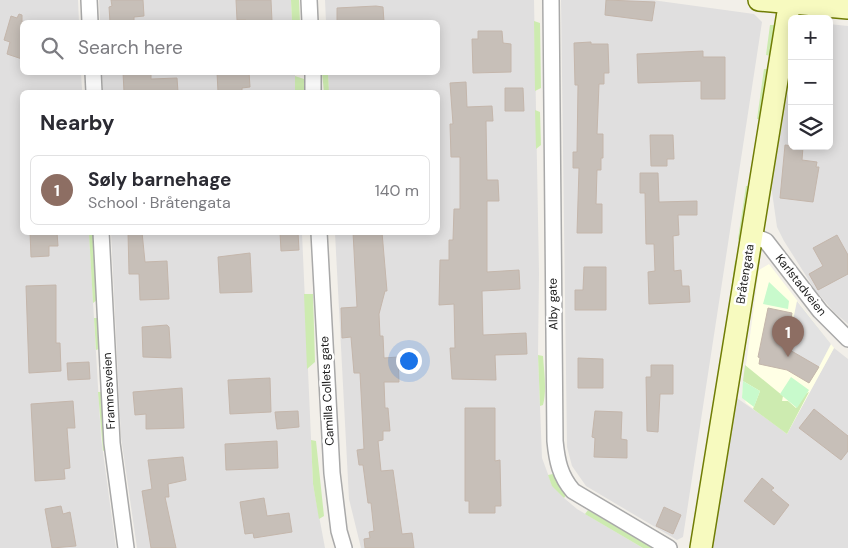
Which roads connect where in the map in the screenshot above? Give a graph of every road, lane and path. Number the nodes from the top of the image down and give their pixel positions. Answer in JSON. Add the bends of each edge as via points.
{"nodes":[{"id":1,"x":89,"y":0,"type":"edge"},
{"id":2,"x":309,"y":0,"type":"edge"},
{"id":3,"x":551,"y":0,"type":"edge"},
{"id":4,"x":759,"y":0,"type":"edge"},
{"id":5,"x":790,"y":1,"type":"edge"},
{"id":6,"x":848,"y":8,"type":"edge"},
{"id":7,"x":90,"y":20,"type":"edge"},
{"id":8,"x":310,"y":20,"type":"edge"},
{"id":9,"x":93,"y":75,"type":"edge"},
{"id":10,"x":312,"y":75,"type":"edge"},
{"id":11,"x":94,"y":90,"type":"edge"},
{"id":12,"x":313,"y":90,"type":"edge"},
{"id":13,"x":101,"y":235,"type":"edge"},
{"id":14,"x":320,"y":235,"type":"edge"},
{"id":15,"x":751,"y":235,"type":"junction"},
{"id":16,"x":848,"y":339,"type":"edge"},
{"id":17,"x":126,"y":548,"type":"edge"},
{"id":18,"x":344,"y":548,"type":"edge"},
{"id":19,"x":669,"y":548,"type":"edge"},
{"id":20,"x":701,"y":548,"type":"edge"}],
"edges":[{"from":1,"to":7,"type":"street"},
{"from":2,"to":8,"type":"street"},
{"from":3,"to":19,"type":"street","name":"Alby gate","via":[[555,441],[558,466],[573,491]]},
{"from":4,"to":5,"type":"street"},
{"from":5,"to":6,"type":"street"},
{"from":5,"to":15,"type":"street","name":"Bråtengata"},
{"from":9,"to":11,"type":"street"},
{"from":10,"to":12,"type":"street"},
{"from":13,"to":17,"type":"street","name":"Framnesveien","via":[[112,443]]},
{"from":14,"to":18,"type":"street","name":"Camilla Collets gate","via":[[332,473]]},
{"from":15,"to":16,"type":"street","name":"Karlstadveien","via":[[766,241],[820,311]]},
{"from":15,"to":20,"type":"street","name":"Bråtengata"}]}
